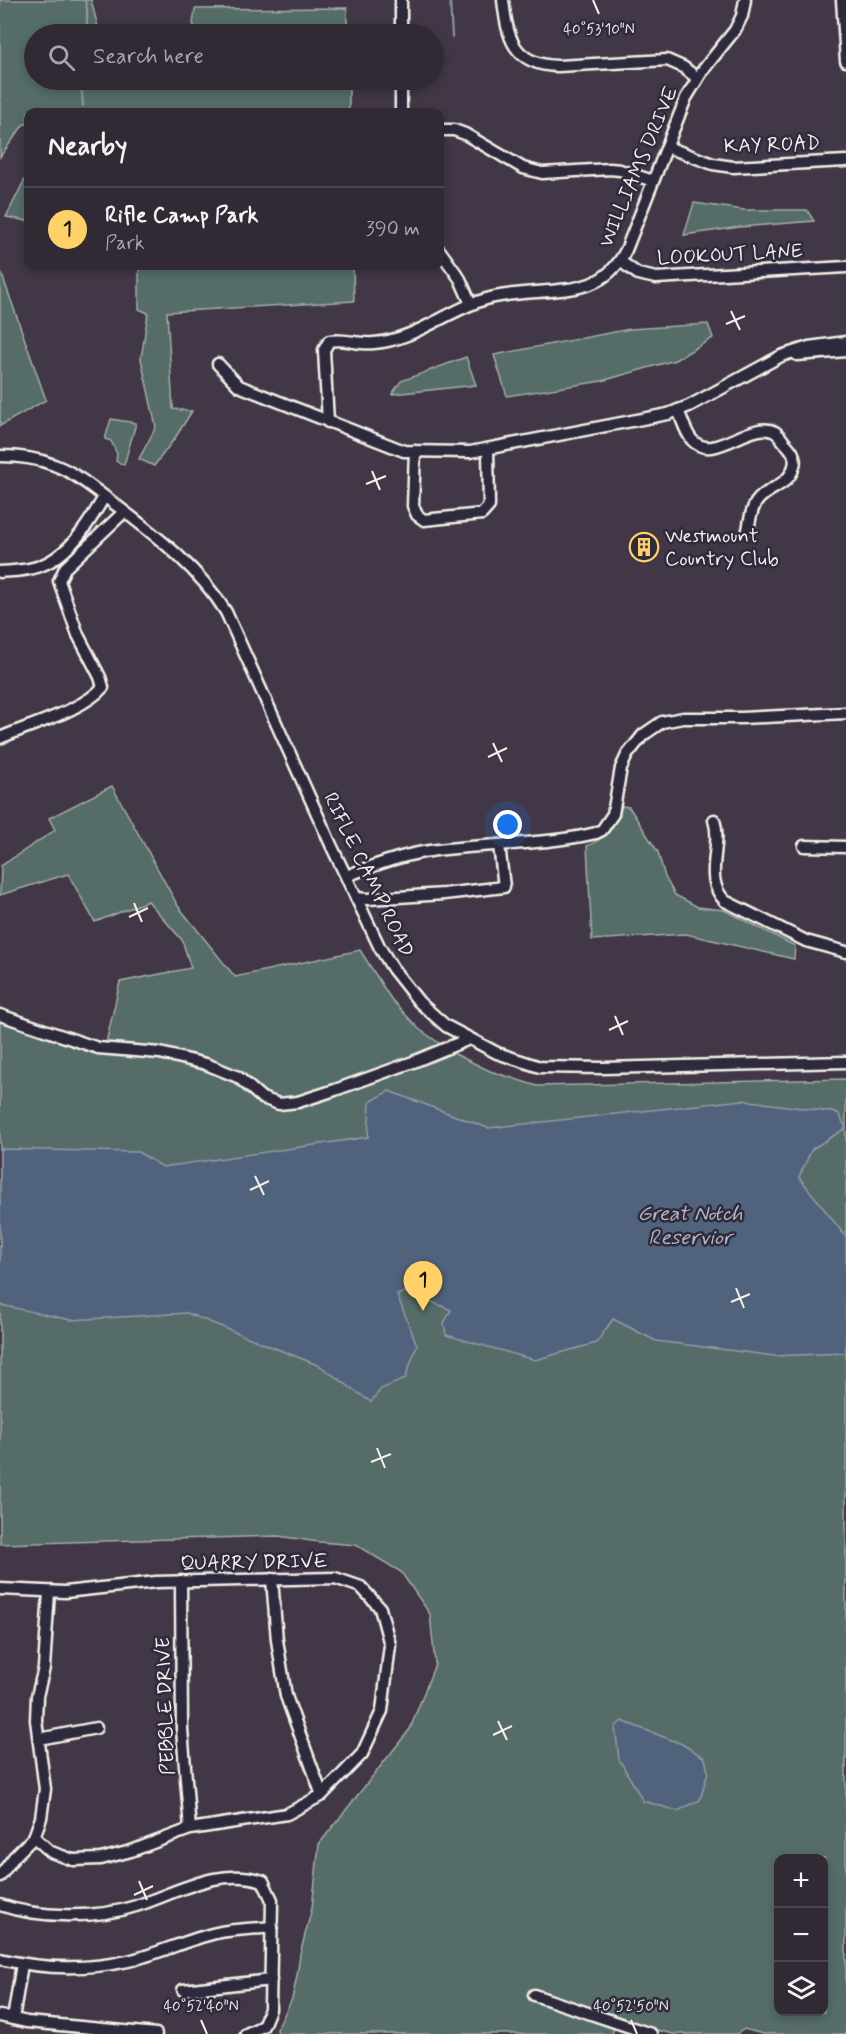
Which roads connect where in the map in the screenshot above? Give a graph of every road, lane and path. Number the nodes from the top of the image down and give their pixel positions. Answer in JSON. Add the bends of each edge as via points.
{"nodes":[{"id":1,"x":401,"y":0,"type":"edge"},
{"id":2,"x":503,"y":0,"type":"edge"},
{"id":3,"x":745,"y":0,"type":"edge"},
{"id":4,"x":842,"y":0,"type":"edge"},
{"id":5,"x":401,"y":24,"type":"edge"},
{"id":6,"x":845,"y":43,"type":"edge"},
{"id":7,"x":846,"y":61,"type":"edge"},
{"id":8,"x":698,"y":78,"type":"junction"},
{"id":9,"x":401,"y":90,"type":"edge"},
{"id":10,"x":401,"y":108,"type":"edge"},
{"id":11,"x":444,"y":130,"type":"edge"},
{"id":12,"x":667,"y":147,"type":"junction"},
{"id":13,"x":846,"y":161,"type":"edge"},
{"id":14,"x":653,"y":181,"type":"junction"},
{"id":15,"x":444,"y":257,"type":"edge"},
{"id":16,"x":620,"y":261,"type":"junction"},
{"id":17,"x":846,"y":267,"type":"edge"},
{"id":18,"x":471,"y":304,"type":"junction"},
{"id":19,"x":846,"y":342,"type":"edge"},
{"id":20,"x":846,"y":351,"type":"edge"},
{"id":21,"x":781,"y":356,"type":"junction"},
{"id":22,"x":218,"y":364,"type":"dead end"},
{"id":23,"x":678,"y":410,"type":"junction"},
{"id":24,"x":328,"y":422,"type":"junction"},
{"id":25,"x":488,"y":449,"type":"junction"},
{"id":26,"x":415,"y":452,"type":"junction"},
{"id":27,"x":0,"y":456,"type":"edge"},
{"id":28,"x":104,"y":497,"type":"junction"},
{"id":29,"x":124,"y":512,"type":"junction"},
{"id":30,"x":748,"y":530,"type":"dead end"},
{"id":31,"x":74,"y":541,"type":"junction"},
{"id":32,"x":84,"y":549,"type":"junction"},
{"id":33,"x":0,"y":572,"type":"edge"},
{"id":34,"x":846,"y":713,"type":"edge"},
{"id":35,"x":0,"y":738,"type":"edge"},
{"id":36,"x":714,"y":820,"type":"dead end"},
{"id":37,"x":498,"y":845,"type":"junction"},
{"id":38,"x":804,"y":846,"type":"dead end"},
{"id":39,"x":846,"y":848,"type":"edge"},
{"id":40,"x":345,"y":876,"type":"junction"},
{"id":41,"x":356,"y":898,"type":"junction"},
{"id":42,"x":846,"y":952,"type":"edge"},
{"id":43,"x":0,"y":1015,"type":"edge"},
{"id":44,"x":469,"y":1039,"type":"junction"},
{"id":45,"x":846,"y":1062,"type":"edge"},
{"id":46,"x":272,"y":1579,"type":"junction"},
{"id":47,"x":181,"y":1581,"type":"junction"},
{"id":48,"x":0,"y":1589,"type":"edge"},
{"id":49,"x":49,"y":1592,"type":"junction"},
{"id":50,"x":96,"y":1728,"type":"dead end"},
{"id":51,"x":39,"y":1739,"type":"junction"},
{"id":52,"x":322,"y":1795,"type":"junction"},
{"id":53,"x":190,"y":1829,"type":"junction"},
{"id":54,"x":34,"y":1837,"type":"junction"},
{"id":55,"x":2,"y":1869,"type":"edge"},
{"id":56,"x":0,"y":1905,"type":"edge"},
{"id":57,"x":272,"y":1927,"type":"junction"},
{"id":58,"x":0,"y":1959,"type":"edge"},
{"id":59,"x":22,"y":1964,"type":"junction"},
{"id":60,"x":271,"y":1980,"type":"junction"},
{"id":61,"x":183,"y":1990,"type":"dead end"},
{"id":62,"x":534,"y":1995,"type":"dead end"},
{"id":63,"x":0,"y":2016,"type":"edge"},
{"id":64,"x":13,"y":2019,"type":"junction"},
{"id":65,"x":156,"y":2034,"type":"edge"},
{"id":66,"x":246,"y":2034,"type":"edge"},
{"id":67,"x":651,"y":2034,"type":"edge"}],
"edges":[{"from":1,"to":5,"type":"street"},
{"from":2,"to":8,"type":"street","via":[[511,41],[540,64],[667,60]]},
{"from":3,"to":8,"type":"street","name":"WILLIAMS DRIVE","via":[[735,30]]},
{"from":4,"to":6,"type":"street"},
{"from":6,"to":7,"type":"street"},
{"from":8,"to":12,"type":"street","name":"WILLIAMS DRIVE"},
{"from":9,"to":10,"type":"street"},
{"from":11,"to":14,"type":"street","via":[[465,134],[523,168],[542,173],[610,169]]},
{"from":12,"to":13,"type":"street","name":"KAY ROAD","via":[[713,165],[733,167]]},
{"from":12,"to":14,"type":"street","name":"WILLIAMS DRIVE"},
{"from":14,"to":16,"type":"street","name":"WILLIAMS DRIVE"},
{"from":15,"to":18,"type":"street"},
{"from":16,"to":17,"type":"street","name":"LOOKOUT LANE","via":[[638,274],[656,278]]},
{"from":16,"to":18,"type":"street","name":"WILLIAMS DRIVE","via":[[590,284],[517,293]]},
{"from":18,"to":24,"type":"street","name":"WILLIAMS DRIVE","via":[[374,344],[328,341],[324,350]]},
{"from":19,"to":21,"type":"street"},
{"from":20,"to":21,"type":"street"},
{"from":21,"to":23,"type":"street"},
{"from":22,"to":24,"type":"street","via":[[238,386]]},
{"from":23,"to":25,"type":"street"},
{"from":23,"to":30,"type":"street","via":[[691,439],[699,446],[714,447],[762,430],[774,432],[792,450],[792,473],[758,499]]},
{"from":24,"to":26,"type":"street"},
{"from":25,"to":26,"type":"street"},
{"from":25,"to":26,"type":"street","via":[[489,506],[482,514],[424,520],[413,506]]},
{"from":27,"to":28,"type":"street","name":"RIFLE CAMP ROAD","via":[[54,465]]},
{"from":28,"to":29,"type":"street","name":"RIFLE CAMP ROAD"},
{"from":28,"to":31,"type":"street"},
{"from":29,"to":32,"type":"street"},
{"from":29,"to":40,"type":"street","name":"RIFLE CAMP ROAD","via":[[188,564],[216,595]]},
{"from":31,"to":32,"type":"street"},
{"from":31,"to":33,"type":"street","via":[[50,561],[33,568]]},
{"from":32,"to":35,"type":"street","via":[[59,580],[78,635],[103,687],[82,704]]},
{"from":34,"to":37,"type":"street","via":[[662,722],[643,735],[627,755],[612,814],[602,830],[583,836]]},
{"from":36,"to":42,"type":"street","via":[[714,884],[725,901],[806,941]]},
{"from":37,"to":40,"type":"street","via":[[415,854]]},
{"from":37,"to":41,"type":"street","via":[[504,887]]},
{"from":38,"to":39,"type":"street"},
{"from":40,"to":41,"type":"street","name":"RIFLE CAMP ROAD"},
{"from":41,"to":44,"type":"street","name":"RIFLE CAMP ROAD","via":[[380,948],[406,986],[431,1014]]},
{"from":43,"to":44,"type":"street","via":[[98,1048],[160,1053],[206,1064],[238,1077],[262,1098],[279,1104],[335,1090]]},
{"from":44,"to":45,"type":"street","name":"RIFLE CAMP ROAD","via":[[511,1059],[561,1068]]},
{"from":46,"to":47,"type":"street","name":"QUARRY DRIVE"},
{"from":46,"to":52,"type":"street","via":[[286,1696]]},
{"from":46,"to":52,"type":"street","name":"QUARRY DRIVE","via":[[335,1578],[361,1587],[380,1608],[390,1645],[382,1711],[362,1754]]},
{"from":47,"to":49,"type":"street","name":"QUARRY DRIVE"},
{"from":47,"to":53,"type":"street","name":"PEBBLE DRIVE","via":[[182,1729]]},
{"from":48,"to":49,"type":"street","name":"QUARRY DRIVE"},
{"from":49,"to":51,"type":"street","via":[[44,1668],[37,1696]]},
{"from":50,"to":51,"type":"street"},
{"from":51,"to":54,"type":"street","via":[[45,1789]]},
{"from":52,"to":53,"type":"street","name":"QUARRY DRIVE","via":[[287,1814]]},
{"from":53,"to":54,"type":"street","name":"QUARRY DRIVE","via":[[101,1859],[73,1860],[51,1852]]},
{"from":54,"to":55,"type":"street"},
{"from":56,"to":57,"type":"street","via":[[61,1915],[100,1913],[134,1907],[220,1878],[248,1876],[263,1881],[272,1900]]},
{"from":57,"to":59,"type":"street","via":[[219,1932],[130,1960],[94,1966]]},
{"from":57,"to":60,"type":"street"},
{"from":58,"to":59,"type":"street"},
{"from":59,"to":64,"type":"street"},
{"from":60,"to":61,"type":"street"},
{"from":60,"to":66,"type":"street","via":[[270,2009],[263,2026]]},
{"from":62,"to":67,"type":"street"},
{"from":63,"to":64,"type":"street"},
{"from":64,"to":65,"type":"street"}]}
